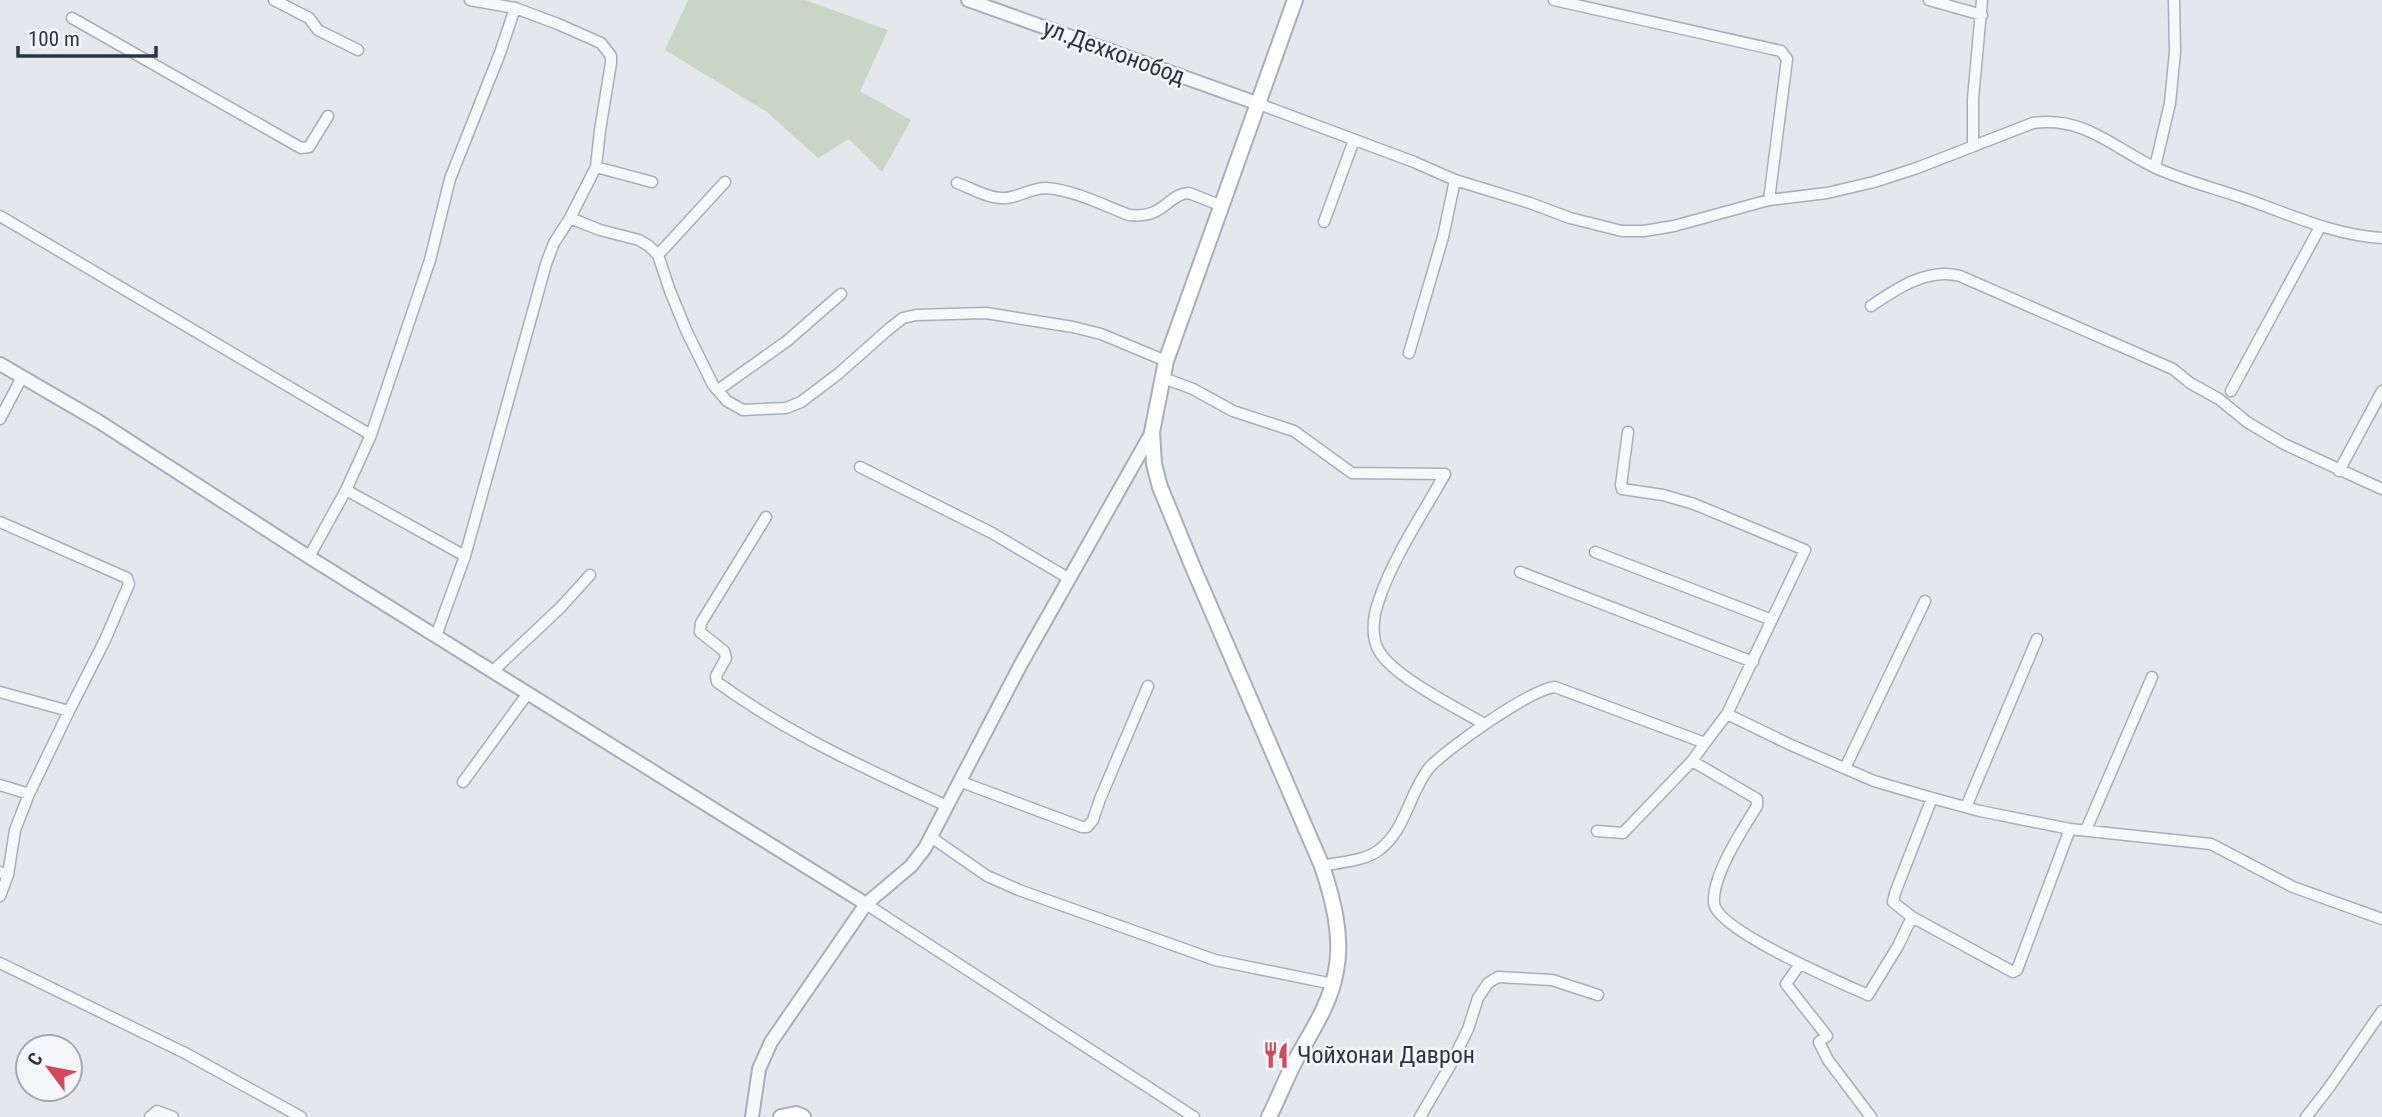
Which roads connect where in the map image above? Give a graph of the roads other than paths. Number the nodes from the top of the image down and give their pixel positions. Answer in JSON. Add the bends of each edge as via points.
{"nodes":[{"id":1,"x":274,"y":0,"type":"edge"},
{"id":2,"x":470,"y":0,"type":"edge"},
{"id":3,"x":968,"y":0,"type":"edge"},
{"id":4,"x":1295,"y":0,"type":"edge"},
{"id":5,"x":1554,"y":0,"type":"edge"},
{"id":6,"x":1929,"y":0,"type":"edge"},
{"id":7,"x":1982,"y":0,"type":"edge"},
{"id":8,"x":2174,"y":0,"type":"edge"},
{"id":9,"x":515,"y":8,"type":"junction"},
{"id":10,"x":1982,"y":15,"type":"junction"},
{"id":11,"x":72,"y":18,"type":"dead end"},
{"id":12,"x":358,"y":50,"type":"dead end"},
{"id":13,"x":1259,"y":104,"type":"junction"},
{"id":14,"x":328,"y":116,"type":"dead end"},
{"id":15,"x":1354,"y":140,"type":"junction"},
{"id":16,"x":1973,"y":146,"type":"junction"},
{"id":17,"x":596,"y":167,"type":"junction"},
{"id":18,"x":2155,"y":167,"type":"junction"},
{"id":19,"x":1455,"y":180,"type":"junction"},
{"id":20,"x":725,"y":181,"type":"dead end"},
{"id":21,"x":652,"y":182,"type":"dead end"},
{"id":22,"x":957,"y":183,"type":"dead end"},
{"id":23,"x":1769,"y":200,"type":"junction"},
{"id":24,"x":1222,"y":206,"type":"junction"},
{"id":25,"x":0,"y":216,"type":"edge"},
{"id":26,"x":570,"y":218,"type":"junction"},
{"id":27,"x":1324,"y":222,"type":"dead end"},
{"id":28,"x":2320,"y":227,"type":"junction"},
{"id":29,"x":2382,"y":238,"type":"edge"},
{"id":30,"x":659,"y":256,"type":"junction"},
{"id":31,"x":841,"y":294,"type":"dead end"},
{"id":32,"x":1871,"y":306,"type":"dead end"},
{"id":33,"x":1409,"y":353,"type":"dead end"},
{"id":34,"x":1166,"y":361,"type":"junction"},
{"id":35,"x":0,"y":364,"type":"edge"},
{"id":36,"x":22,"y":377,"type":"junction"},
{"id":37,"x":1161,"y":377,"type":"junction"},
{"id":38,"x":718,"y":390,"type":"junction"},
{"id":39,"x":2231,"y":391,"type":"dead end"},
{"id":40,"x":2382,"y":391,"type":"edge"},
{"id":41,"x":0,"y":419,"type":"edge"},
{"id":42,"x":1152,"y":432,"type":"junction"},
{"id":43,"x":1628,"y":432,"type":"dead end"},
{"id":44,"x":371,"y":435,"type":"junction"},
{"id":45,"x":860,"y":467,"type":"dead end"},
{"id":46,"x":2339,"y":471,"type":"junction"},
{"id":47,"x":2382,"y":489,"type":"edge"},
{"id":48,"x":346,"y":490,"type":"junction"},
{"id":49,"x":766,"y":517,"type":"dead end"},
{"id":50,"x":0,"y":522,"type":"edge"},
{"id":51,"x":1595,"y":552,"type":"dead end"},
{"id":52,"x":465,"y":556,"type":"junction"},
{"id":53,"x":309,"y":557,"type":"junction"},
{"id":54,"x":1520,"y":572,"type":"dead end"},
{"id":55,"x":590,"y":575,"type":"dead end"},
{"id":56,"x":1068,"y":578,"type":"junction"},
{"id":57,"x":1925,"y":601,"type":"dead end"},
{"id":58,"x":1772,"y":620,"type":"junction"},
{"id":59,"x":436,"y":636,"type":"junction"},
{"id":60,"x":2037,"y":639,"type":"dead end"},
{"id":61,"x":1753,"y":662,"type":"junction"},
{"id":62,"x":494,"y":671,"type":"junction"},
{"id":63,"x":2152,"y":677,"type":"dead end"},
{"id":64,"x":1148,"y":686,"type":"dead end"},
{"id":65,"x":0,"y":692,"type":"edge"},
{"id":66,"x":528,"y":693,"type":"junction"},
{"id":67,"x":69,"y":712,"type":"junction"},
{"id":68,"x":1727,"y":714,"type":"junction"},
{"id":69,"x":1485,"y":724,"type":"junction"},
{"id":70,"x":1705,"y":743,"type":"junction"},
{"id":71,"x":1692,"y":761,"type":"junction"},
{"id":72,"x":1845,"y":768,"type":"junction"},
{"id":73,"x":958,"y":781,"type":"junction"},
{"id":74,"x":463,"y":782,"type":"dead end"},
{"id":75,"x":0,"y":786,"type":"edge"},
{"id":76,"x":29,"y":794,"type":"junction"},
{"id":77,"x":1932,"y":798,"type":"junction"},
{"id":78,"x":947,"y":806,"type":"junction"},
{"id":79,"x":1966,"y":807,"type":"junction"},
{"id":80,"x":2070,"y":829,"type":"junction"},
{"id":81,"x":2086,"y":830,"type":"junction"},
{"id":82,"x":1597,"y":831,"type":"dead end"},
{"id":83,"x":931,"y":837,"type":"junction"},
{"id":84,"x":1322,"y":866,"type":"junction"},
{"id":85,"x":4,"y":874,"type":"edge"},
{"id":86,"x":0,"y":896,"type":"edge"},
{"id":87,"x":866,"y":904,"type":"junction"},
{"id":88,"x":1912,"y":917,"type":"junction"},
{"id":89,"x":2382,"y":919,"type":"edge"},
{"id":90,"x":0,"y":963,"type":"edge"},
{"id":91,"x":1800,"y":964,"type":"junction"},
{"id":92,"x":1333,"y":984,"type":"junction"},
{"id":93,"x":1598,"y":995,"type":"dead end"},
{"id":94,"x":2382,"y":1011,"type":"edge"},
{"id":95,"x":150,"y":1117,"type":"edge"},
{"id":96,"x":173,"y":1117,"type":"edge"},
{"id":97,"x":301,"y":1117,"type":"edge"},
{"id":98,"x":752,"y":1117,"type":"edge"},
{"id":99,"x":781,"y":1117,"type":"edge"},
{"id":100,"x":803,"y":1117,"type":"edge"},
{"id":101,"x":1194,"y":1117,"type":"edge"},
{"id":102,"x":1269,"y":1117,"type":"edge"},
{"id":103,"x":1420,"y":1117,"type":"edge"},
{"id":104,"x":1871,"y":1117,"type":"edge"},
{"id":105,"x":2306,"y":1117,"type":"edge"}],
"edges":[{"from":1,"to":12,"type":"street"},
{"from":2,"to":9,"type":"street"},
{"from":3,"to":13,"type":"street","name":"ул.Дехконобод"},
{"from":4,"to":13,"type":"main road"},
{"from":5,"to":23,"type":"street","via":[[1781,51],[1787,60]]},
{"from":6,"to":10,"type":"street"},
{"from":7,"to":10,"type":"street"},
{"from":8,"to":18,"type":"street","via":[[2170,103]]},
{"from":9,"to":17,"type":"street","via":[[601,43],[611,56]]},
{"from":9,"to":44,"type":"street","via":[[450,178],[430,260]]},
{"from":10,"to":16,"type":"street"},
{"from":11,"to":14,"type":"street","via":[[300,148],[309,148]]},
{"from":13,"to":15,"type":"street"},
{"from":13,"to":24,"type":"main road"},
{"from":15,"to":19,"type":"street"},
{"from":15,"to":27,"type":"street"},
{"from":16,"to":18,"type":"street","via":[[2033,123],[2060,122],[2101,136]]},
{"from":16,"to":23,"type":"street","via":[[1874,182]]},
{"from":17,"to":21,"type":"street"},
{"from":17,"to":26,"type":"street"},
{"from":18,"to":28,"type":"street"},
{"from":19,"to":23,"type":"street","via":[[1622,231],[1674,226]]},
{"from":19,"to":33,"type":"street"},
{"from":20,"to":30,"type":"street"},
{"from":22,"to":24,"type":"street","via":[[1003,198],[1049,188],[1138,216],[1156,212],[1183,193]]},
{"from":24,"to":34,"type":"main road"},
{"from":25,"to":44,"type":"street"},
{"from":26,"to":30,"type":"street","via":[[639,240]]},
{"from":26,"to":52,"type":"street","via":[[547,264]]},
{"from":28,"to":29,"type":"street"},
{"from":28,"to":39,"type":"street"},
{"from":30,"to":38,"type":"street","via":[[686,330]]},
{"from":31,"to":38,"type":"street","via":[[787,341]]},
{"from":32,"to":46,"type":"street","via":[[1916,279],[1960,276],[2173,369],[2247,422]]},
{"from":34,"to":37,"type":"main road"},
{"from":34,"to":38,"type":"street","via":[[1073,327],[986,313],[916,315],[903,318],[792,407],[743,410]]},
{"from":35,"to":36,"type":"street"},
{"from":36,"to":41,"type":"street"},
{"from":36,"to":53,"type":"street","via":[[110,428]]},
{"from":37,"to":42,"type":"main road"},
{"from":37,"to":69,"type":"street","via":[[1233,411],[1294,431],[1352,473],[1445,474],[1377,604],[1375,641],[1401,673]]},
{"from":40,"to":46,"type":"street"},
{"from":42,"to":56,"type":"street"},
{"from":42,"to":84,"type":"main road","via":[[1160,487]]},
{"from":43,"to":58,"type":"street","via":[[1622,489],[1694,504],[1805,550]]},
{"from":44,"to":48,"type":"street"},
{"from":45,"to":56,"type":"street","via":[[992,533]]},
{"from":46,"to":47,"type":"street"},
{"from":48,"to":52,"type":"street"},
{"from":48,"to":53,"type":"street"},
{"from":49,"to":78,"type":"street","via":[[701,623],[700,632],[724,651],[726,658],[717,682],[822,745]]},
{"from":50,"to":67,"type":"street","via":[[129,581]]},
{"from":51,"to":58,"type":"street"},
{"from":52,"to":59,"type":"street"},
{"from":53,"to":59,"type":"street"},
{"from":54,"to":61,"type":"street"},
{"from":55,"to":62,"type":"street"},
{"from":56,"to":73,"type":"street"},
{"from":57,"to":72,"type":"street"},
{"from":58,"to":61,"type":"street"},
{"from":59,"to":62,"type":"street"},
{"from":60,"to":79,"type":"street"},
{"from":61,"to":68,"type":"street"},
{"from":62,"to":66,"type":"street"},
{"from":63,"to":81,"type":"street"},
{"from":64,"to":73,"type":"street","via":[[1087,827]]},
{"from":65,"to":67,"type":"street"},
{"from":66,"to":74,"type":"street"},
{"from":66,"to":87,"type":"street"},
{"from":67,"to":76,"type":"street"},
{"from":68,"to":70,"type":"street"},
{"from":68,"to":72,"type":"street"},
{"from":69,"to":70,"type":"street","via":[[1537,692],[1555,687]]},
{"from":69,"to":84,"type":"street","via":[[1430,768],[1402,822],[1379,850]]},
{"from":70,"to":71,"type":"street"},
{"from":71,"to":82,"type":"street","via":[[1623,833]]},
{"from":71,"to":91,"type":"street","via":[[1758,802],[1724,863],[1714,903],[1718,912]]},
{"from":72,"to":77,"type":"street"},
{"from":73,"to":78,"type":"street"},
{"from":75,"to":76,"type":"street"},
{"from":76,"to":85,"type":"street"},
{"from":77,"to":79,"type":"street"},
{"from":77,"to":88,"type":"street","via":[[1893,898]]},
{"from":78,"to":83,"type":"street"},
{"from":79,"to":80,"type":"street"},
{"from":80,"to":81,"type":"street"},
{"from":80,"to":88,"type":"street","via":[[2017,970],[2007,970]]},
{"from":81,"to":89,"type":"street","via":[[2211,844],[2293,887]]},
{"from":83,"to":87,"type":"street","via":[[911,866]]},
{"from":83,"to":92,"type":"street","via":[[987,876],[1031,895],[1227,963]]},
{"from":84,"to":92,"type":"main road","via":[[1339,942]]},
{"from":85,"to":86,"type":"street"},
{"from":87,"to":98,"type":"street","via":[[771,1042],[759,1069]]},
{"from":87,"to":101,"type":"street"},
{"from":88,"to":91,"type":"street","via":[[1868,995]]},
{"from":90,"to":97,"type":"street","via":[[185,1053]]},
{"from":91,"to":104,"type":"street","via":[[1786,984],[1826,1036],[1819,1042],[1824,1051]]},
{"from":92,"to":102,"type":"main road"},
{"from":93,"to":103,"type":"street","via":[[1552,979],[1497,977],[1488,983],[1451,1064]]},
{"from":94,"to":105,"type":"street"},
{"from":95,"to":96,"type":"street","via":[[157,1111]]},
{"from":99,"to":100,"type":"main road"}]}
